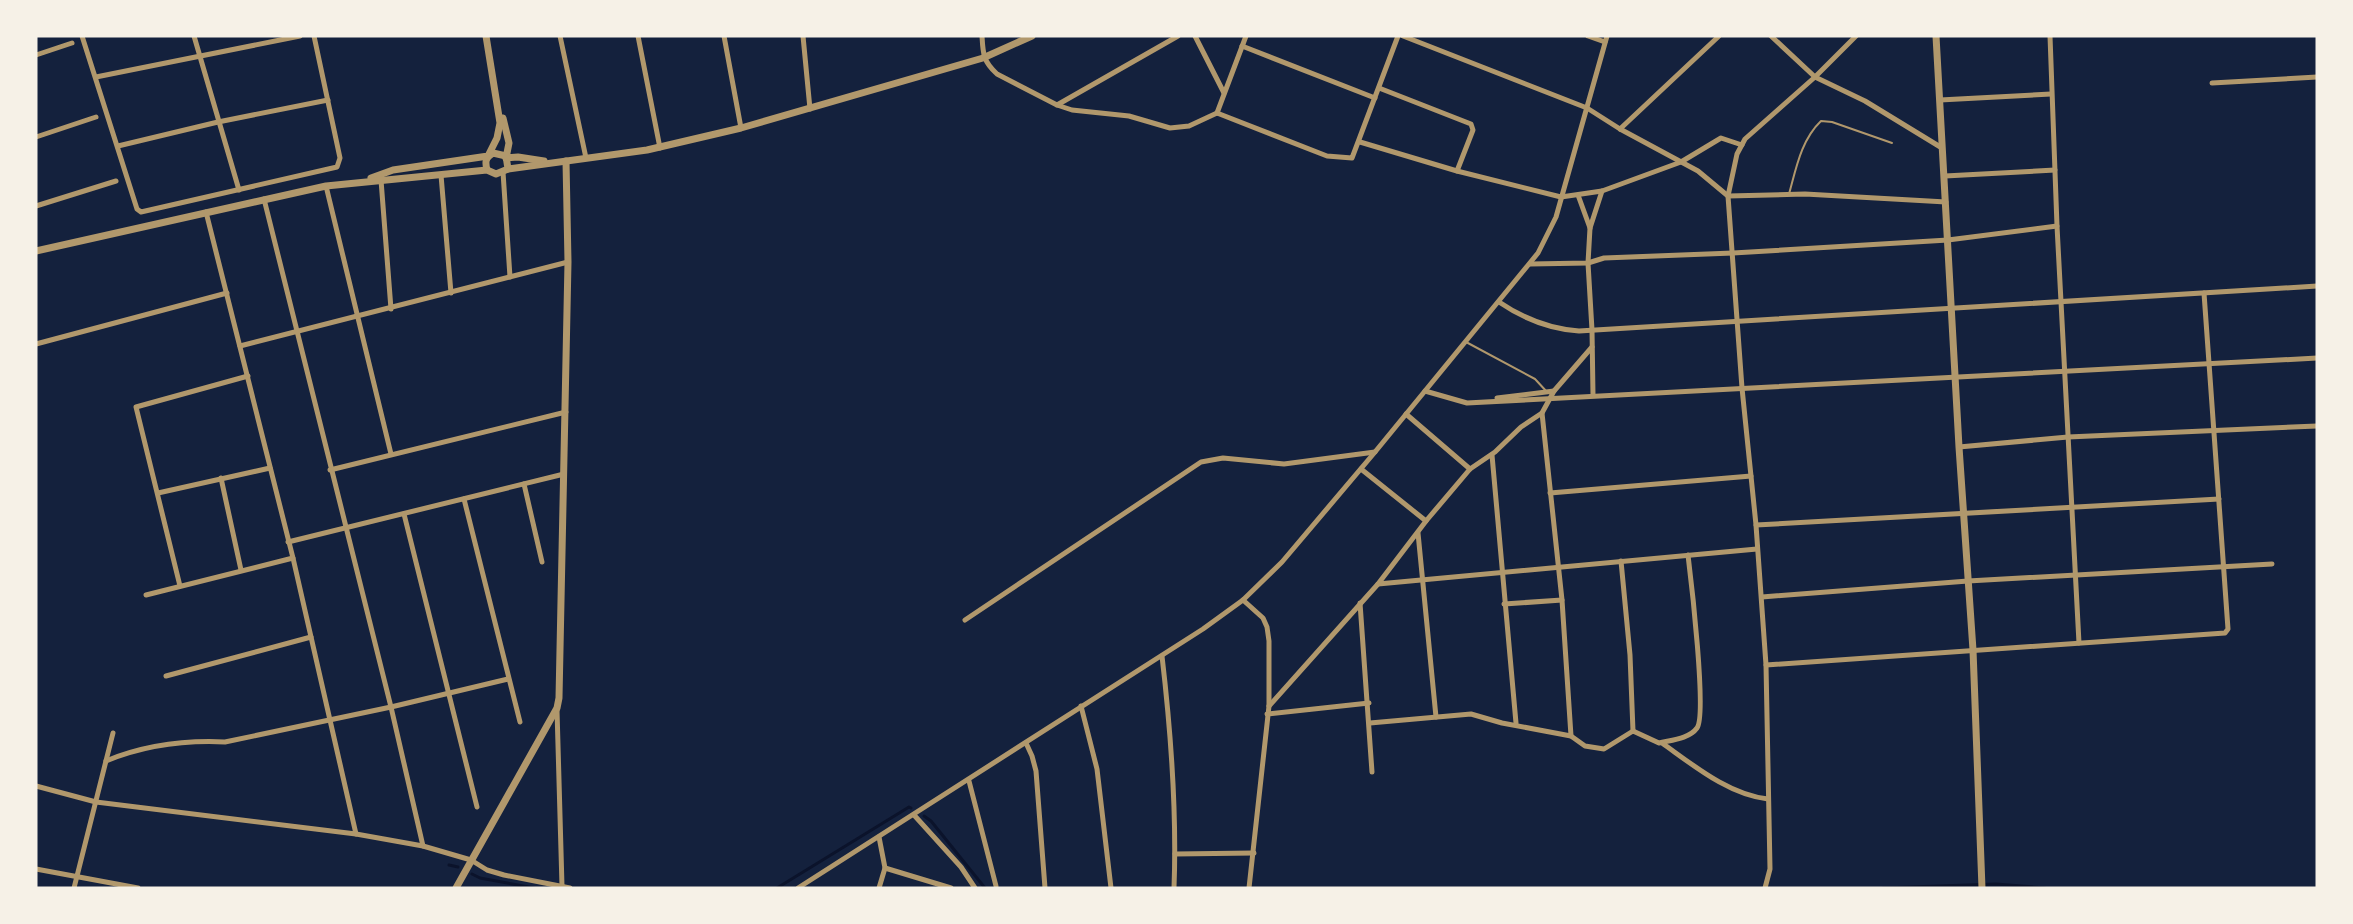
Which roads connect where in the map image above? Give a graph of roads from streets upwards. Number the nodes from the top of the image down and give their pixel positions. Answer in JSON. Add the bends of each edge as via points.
{"nodes":[{"id":1,"x":82,"y":36,"type":"edge"},
{"id":2,"x":194,"y":36,"type":"edge"},
{"id":3,"x":300,"y":36,"type":"edge"},
{"id":4,"x":314,"y":36,"type":"edge"},
{"id":5,"x":486,"y":36,"type":"edge"},
{"id":6,"x":560,"y":36,"type":"edge"},
{"id":7,"x":638,"y":36,"type":"edge"},
{"id":8,"x":724,"y":36,"type":"edge"},
{"id":9,"x":803,"y":36,"type":"edge"},
{"id":10,"x":982,"y":36,"type":"edge"},
{"id":11,"x":1032,"y":36,"type":"edge"},
{"id":12,"x":1178,"y":36,"type":"edge"},
{"id":13,"x":1195,"y":36,"type":"edge"},
{"id":14,"x":1246,"y":36,"type":"edge"},
{"id":15,"x":1398,"y":36,"type":"edge"},
{"id":16,"x":1403,"y":36,"type":"edge"},
{"id":17,"x":1587,"y":36,"type":"edge"},
{"id":18,"x":1719,"y":36,"type":"edge"},
{"id":19,"x":1771,"y":36,"type":"edge"},
{"id":20,"x":1856,"y":36,"type":"edge"},
{"id":21,"x":1936,"y":36,"type":"edge"},
{"id":22,"x":2050,"y":36,"type":"edge"},
{"id":23,"x":1606,"y":39,"type":"edge"},
{"id":24,"x":72,"y":43,"type":"dead end"},
{"id":25,"x":1242,"y":46,"type":"junction"},
{"id":26,"x":36,"y":55,"type":"edge"},
{"id":27,"x":200,"y":57,"type":"junction"},
{"id":28,"x":984,"y":58,"type":"junction"},
{"id":29,"x":96,"y":77,"type":"junction"},
{"id":30,"x":1815,"y":77,"type":"junction"},
{"id":31,"x":2317,"y":77,"type":"edge"},
{"id":32,"x":2212,"y":83,"type":"dead end"},
{"id":33,"x":1378,"y":88,"type":"junction"},
{"id":34,"x":1224,"y":93,"type":"junction"},
{"id":35,"x":2051,"y":94,"type":"junction"},
{"id":36,"x":496,"y":95,"type":"junction"},
{"id":37,"x":1375,"y":98,"type":"junction"},
{"id":38,"x":328,"y":100,"type":"junction"},
{"id":39,"x":1940,"y":100,"type":"junction"},
{"id":40,"x":1057,"y":105,"type":"junction"},
{"id":41,"x":1587,"y":108,"type":"junction"},
{"id":42,"x":810,"y":109,"type":"junction"},
{"id":43,"x":1217,"y":113,"type":"junction"},
{"id":44,"x":96,"y":117,"type":"dead end"},
{"id":45,"x":218,"y":122,"type":"junction"},
{"id":46,"x":741,"y":128,"type":"junction"},
{"id":47,"x":1620,"y":129,"type":"junction"},
{"id":48,"x":36,"y":136,"type":"edge"},
{"id":49,"x":1360,"y":142,"type":"junction"},
{"id":50,"x":1742,"y":145,"type":"junction"},
{"id":51,"x":118,"y":146,"type":"junction"},
{"id":52,"x":660,"y":148,"type":"junction"},
{"id":53,"x":1942,"y":148,"type":"junction"},
{"id":54,"x":488,"y":156,"type":"junction"},
{"id":55,"x":507,"y":158,"type":"junction"},
{"id":56,"x":585,"y":158,"type":"junction"},
{"id":57,"x":566,"y":160,"type":"junction"},
{"id":58,"x":557,"y":162,"type":"junction"},
{"id":59,"x":1681,"y":162,"type":"junction"},
{"id":60,"x":487,"y":170,"type":"junction"},
{"id":61,"x":2055,"y":170,"type":"junction"},
{"id":62,"x":505,"y":171,"type":"junction"},
{"id":63,"x":1457,"y":171,"type":"junction"},
{"id":64,"x":441,"y":175,"type":"junction"},
{"id":65,"x":1945,"y":176,"type":"junction"},
{"id":66,"x":381,"y":180,"type":"junction"},
{"id":67,"x":116,"y":181,"type":"dead end"},
{"id":68,"x":360,"y":181,"type":"junction"},
{"id":69,"x":326,"y":186,"type":"junction"},
{"id":70,"x":239,"y":190,"type":"junction"},
{"id":71,"x":1602,"y":192,"type":"junction"},
{"id":72,"x":1578,"y":195,"type":"junction"},
{"id":73,"x":1728,"y":196,"type":"junction"},
{"id":74,"x":1561,"y":197,"type":"junction"},
{"id":75,"x":264,"y":199,"type":"junction"},
{"id":76,"x":1946,"y":202,"type":"junction"},
{"id":77,"x":36,"y":206,"type":"edge"},
{"id":78,"x":206,"y":212,"type":"junction"},
{"id":79,"x":2056,"y":226,"type":"junction"},
{"id":80,"x":1590,"y":228,"type":"junction"},
{"id":81,"x":1948,"y":240,"type":"junction"},
{"id":82,"x":36,"y":251,"type":"edge"},
{"id":83,"x":1732,"y":253,"type":"junction"},
{"id":84,"x":568,"y":262,"type":"junction"},
{"id":85,"x":1588,"y":263,"type":"junction"},
{"id":86,"x":1530,"y":264,"type":"junction"},
{"id":87,"x":510,"y":277,"type":"junction"},
{"id":88,"x":2317,"y":286,"type":"edge"},
{"id":89,"x":227,"y":293,"type":"junction"},
{"id":90,"x":451,"y":293,"type":"junction"},
{"id":91,"x":2204,"y":293,"type":"junction"},
{"id":92,"x":2060,"y":301,"type":"junction"},
{"id":93,"x":1499,"y":302,"type":"junction"},
{"id":94,"x":1952,"y":307,"type":"junction"},
{"id":95,"x":391,"y":309,"type":"junction"},
{"id":96,"x":357,"y":317,"type":"junction"},
{"id":97,"x":1737,"y":320,"type":"junction"},
{"id":98,"x":1592,"y":330,"type":"junction"},
{"id":99,"x":298,"y":331,"type":"junction"},
{"id":100,"x":36,"y":344,"type":"edge"},
{"id":101,"x":240,"y":346,"type":"junction"},
{"id":102,"x":1592,"y":347,"type":"junction"},
{"id":103,"x":2317,"y":358,"type":"edge"},
{"id":104,"x":2210,"y":363,"type":"junction"},
{"id":105,"x":2064,"y":371,"type":"junction"},
{"id":106,"x":248,"y":375,"type":"junction"},
{"id":107,"x":1956,"y":378,"type":"junction"},
{"id":108,"x":1742,"y":388,"type":"junction"},
{"id":109,"x":1425,"y":391,"type":"junction"},
{"id":110,"x":1549,"y":395,"type":"junction"},
{"id":111,"x":1593,"y":395,"type":"junction"},
{"id":112,"x":566,"y":412,"type":"junction"},
{"id":113,"x":1542,"y":413,"type":"junction"},
{"id":114,"x":1406,"y":414,"type":"junction"},
{"id":115,"x":2317,"y":426,"type":"edge"},
{"id":116,"x":2214,"y":430,"type":"junction"},
{"id":117,"x":2068,"y":437,"type":"junction"},
{"id":118,"x":1959,"y":447,"type":"junction"},
{"id":119,"x":1375,"y":452,"type":"junction"},
{"id":120,"x":391,"y":453,"type":"junction"},
{"id":121,"x":1491,"y":455,"type":"junction"},
{"id":122,"x":270,"y":468,"type":"junction"},
{"id":123,"x":1360,"y":469,"type":"junction"},
{"id":124,"x":1470,"y":469,"type":"junction"},
{"id":125,"x":330,"y":470,"type":"junction"},
{"id":126,"x":564,"y":474,"type":"junction"},
{"id":127,"x":1751,"y":476,"type":"junction"},
{"id":128,"x":221,"y":478,"type":"junction"},
{"id":129,"x":524,"y":484,"type":"junction"},
{"id":130,"x":158,"y":493,"type":"junction"},
{"id":131,"x":1550,"y":493,"type":"junction"},
{"id":132,"x":464,"y":499,"type":"junction"},
{"id":133,"x":2219,"y":499,"type":"junction"},
{"id":134,"x":2072,"y":506,"type":"junction"},
{"id":135,"x":404,"y":514,"type":"junction"},
{"id":136,"x":1963,"y":514,"type":"junction"},
{"id":137,"x":1426,"y":521,"type":"junction"},
{"id":138,"x":1756,"y":525,"type":"junction"},
{"id":139,"x":347,"y":528,"type":"junction"},
{"id":140,"x":1418,"y":533,"type":"junction"},
{"id":141,"x":288,"y":542,"type":"junction"},
{"id":142,"x":1757,"y":549,"type":"junction"},
{"id":143,"x":1688,"y":555,"type":"junction"},
{"id":144,"x":292,"y":558,"type":"junction"},
{"id":145,"x":1621,"y":561,"type":"junction"},
{"id":146,"x":542,"y":562,"type":"dead end"},
{"id":147,"x":2272,"y":564,"type":"dead end"},
{"id":148,"x":1558,"y":567,"type":"junction"},
{"id":149,"x":2225,"y":567,"type":"junction"},
{"id":150,"x":241,"y":570,"type":"junction"},
{"id":151,"x":1500,"y":572,"type":"junction"},
{"id":152,"x":2076,"y":576,"type":"junction"},
{"id":153,"x":1422,"y":580,"type":"junction"},
{"id":154,"x":1968,"y":581,"type":"junction"},
{"id":155,"x":1378,"y":584,"type":"junction"},
{"id":156,"x":180,"y":586,"type":"junction"},
{"id":157,"x":146,"y":595,"type":"dead end"},
{"id":158,"x":1762,"y":597,"type":"junction"},
{"id":159,"x":1243,"y":600,"type":"junction"},
{"id":160,"x":1562,"y":600,"type":"junction"},
{"id":161,"x":1360,"y":603,"type":"junction"},
{"id":162,"x":1504,"y":604,"type":"junction"},
{"id":163,"x":965,"y":620,"type":"dead end"},
{"id":164,"x":311,"y":637,"type":"junction"},
{"id":165,"x":2079,"y":642,"type":"junction"},
{"id":166,"x":1973,"y":650,"type":"junction"},
{"id":167,"x":1162,"y":656,"type":"junction"},
{"id":168,"x":1766,"y":665,"type":"junction"},
{"id":169,"x":166,"y":676,"type":"dead end"},
{"id":170,"x":508,"y":679,"type":"junction"},
{"id":171,"x":447,"y":693,"type":"junction"},
{"id":172,"x":1368,"y":703,"type":"junction"},
{"id":173,"x":1081,"y":706,"type":"junction"},
{"id":174,"x":1269,"y":706,"type":"junction"},
{"id":175,"x":391,"y":707,"type":"junction"},
{"id":176,"x":557,"y":708,"type":"junction"},
{"id":177,"x":1267,"y":714,"type":"junction"},
{"id":178,"x":1436,"y":717,"type":"junction"},
{"id":179,"x":329,"y":720,"type":"junction"},
{"id":180,"x":520,"y":722,"type":"dead end"},
{"id":181,"x":1370,"y":723,"type":"junction"},
{"id":182,"x":1516,"y":723,"type":"junction"},
{"id":183,"x":1633,"y":731,"type":"junction"},
{"id":184,"x":113,"y":733,"type":"dead end"},
{"id":185,"x":1571,"y":736,"type":"junction"},
{"id":186,"x":1026,"y":743,"type":"junction"},
{"id":187,"x":1662,"y":743,"type":"junction"},
{"id":188,"x":106,"y":761,"type":"junction"},
{"id":189,"x":1372,"y":772,"type":"dead end"},
{"id":190,"x":969,"y":781,"type":"junction"},
{"id":191,"x":36,"y":786,"type":"edge"},
{"id":192,"x":1768,"y":799,"type":"junction"},
{"id":193,"x":96,"y":802,"type":"junction"},
{"id":194,"x":477,"y":807,"type":"dead end"},
{"id":195,"x":914,"y":815,"type":"junction"},
{"id":196,"x":356,"y":834,"type":"junction"},
{"id":197,"x":879,"y":837,"type":"junction"},
{"id":198,"x":423,"y":846,"type":"junction"},
{"id":199,"x":1254,"y":853,"type":"junction"},
{"id":200,"x":1175,"y":854,"type":"junction"},
{"id":201,"x":471,"y":860,"type":"junction"},
{"id":202,"x":885,"y":868,"type":"junction"},
{"id":203,"x":36,"y":869,"type":"edge"},
{"id":204,"x":77,"y":877,"type":"junction"},
{"id":205,"x":996,"y":886,"type":"dead end"},
{"id":206,"x":561,"y":887,"type":"edge"},
{"id":207,"x":74,"y":888,"type":"edge"},
{"id":208,"x":138,"y":888,"type":"edge"},
{"id":209,"x":456,"y":888,"type":"edge"},
{"id":210,"x":570,"y":888,"type":"edge"},
{"id":211,"x":798,"y":888,"type":"edge"},
{"id":212,"x":879,"y":888,"type":"edge"},
{"id":213,"x":951,"y":888,"type":"edge"},
{"id":214,"x":975,"y":888,"type":"edge"},
{"id":215,"x":1045,"y":888,"type":"edge"},
{"id":216,"x":1112,"y":888,"type":"edge"},
{"id":217,"x":1174,"y":888,"type":"edge"},
{"id":218,"x":1248,"y":888,"type":"edge"},
{"id":219,"x":1765,"y":888,"type":"edge"},
{"id":220,"x":1982,"y":888,"type":"edge"}],
"edges":[{"from":1,"to":29,"type":"street"},
{"from":2,"to":27,"type":"street"},
{"from":3,"to":27,"type":"street"},
{"from":4,"to":38,"type":"street"},
{"from":5,"to":36,"type":"street"},
{"from":6,"to":56,"type":"street"},
{"from":7,"to":52,"type":"street"},
{"from":8,"to":46,"type":"street"},
{"from":9,"to":42,"type":"street"},
{"from":10,"to":28,"type":"street"},
{"from":11,"to":28,"type":"street"},
{"from":12,"to":40,"type":"street"},
{"from":13,"to":34,"type":"street"},
{"from":14,"to":25,"type":"street"},
{"from":15,"to":33,"type":"street"},
{"from":16,"to":41,"type":"street"},
{"from":17,"to":23,"type":"street"},
{"from":18,"to":47,"type":"street"},
{"from":19,"to":30,"type":"street"},
{"from":20,"to":30,"type":"street"},
{"from":21,"to":39,"type":"street"},
{"from":22,"to":35,"type":"street"},
{"from":23,"to":41,"type":"street"},
{"from":24,"to":26,"type":"street"},
{"from":25,"to":34,"type":"street"},
{"from":25,"to":37,"type":"street"},
{"from":27,"to":29,"type":"street"},
{"from":27,"to":45,"type":"street"},
{"from":28,"to":40,"type":"street","via":[[997,74]]},
{"from":28,"to":42,"type":"street"},
{"from":29,"to":51,"type":"street"},
{"from":30,"to":50,"type":"street"},
{"from":30,"to":53,"type":"street","via":[[1865,101]]},
{"from":31,"to":32,"type":"street"},
{"from":33,"to":37,"type":"street"},
{"from":33,"to":63,"type":"street","via":[[1471,124],[1473,130]]},
{"from":34,"to":43,"type":"street"},
{"from":35,"to":39,"type":"street"},
{"from":35,"to":61,"type":"street"},
{"from":36,"to":54,"type":"street","via":[[500,130]]},
{"from":36,"to":55,"type":"street","via":[[508,142]]},
{"from":37,"to":49,"type":"street"},
{"from":38,"to":45,"type":"street"},
{"from":38,"to":70,"type":"street","via":[[339,165]]},
{"from":39,"to":53,"type":"street"},
{"from":40,"to":43,"type":"street","via":[[1129,116],[1176,129]]},
{"from":41,"to":47,"type":"street"},
{"from":41,"to":74,"type":"street"},
{"from":42,"to":46,"type":"street"},
{"from":43,"to":49,"type":"street","via":[[1327,156],[1352,158]]},
{"from":44,"to":48,"type":"street"},
{"from":45,"to":51,"type":"street"},
{"from":45,"to":70,"type":"street"},
{"from":46,"to":52,"type":"street"},
{"from":47,"to":59,"type":"street"},
{"from":49,"to":63,"type":"street"},
{"from":50,"to":59,"type":"street","via":[[1721,138]]},
{"from":50,"to":73,"type":"street"},
{"from":51,"to":70,"type":"street","via":[[137,211]]},
{"from":52,"to":56,"type":"street"},
{"from":53,"to":65,"type":"street"},
{"from":54,"to":55,"type":"street","via":[[501,153]]},
{"from":54,"to":60,"type":"street"},
{"from":54,"to":68,"type":"street","via":[[393,170]]},
{"from":55,"to":58,"type":"street"},
{"from":55,"to":62,"type":"street"},
{"from":56,"to":57,"type":"street"},
{"from":57,"to":58,"type":"street"},
{"from":57,"to":84,"type":"street"},
{"from":58,"to":62,"type":"street"},
{"from":59,"to":71,"type":"street"},
{"from":59,"to":73,"type":"street"},
{"from":60,"to":62,"type":"street","via":[[496,174]]},
{"from":60,"to":64,"type":"street"},
{"from":61,"to":65,"type":"street"},
{"from":61,"to":79,"type":"street"},
{"from":62,"to":87,"type":"street"},
{"from":63,"to":74,"type":"street"},
{"from":64,"to":66,"type":"street"},
{"from":64,"to":90,"type":"street"},
{"from":65,"to":76,"type":"street"},
{"from":66,"to":68,"type":"street"},
{"from":66,"to":95,"type":"street"},
{"from":67,"to":77,"type":"street"},
{"from":68,"to":69,"type":"street"},
{"from":69,"to":75,"type":"street"},
{"from":69,"to":96,"type":"street"},
{"from":71,"to":72,"type":"street"},
{"from":71,"to":80,"type":"street"},
{"from":72,"to":74,"type":"street"},
{"from":72,"to":80,"type":"street"},
{"from":73,"to":76,"type":"street","via":[[1789,194]]},
{"from":73,"to":83,"type":"street"},
{"from":74,"to":86,"type":"street","via":[[1551,230]]},
{"from":75,"to":78,"type":"street"},
{"from":75,"to":99,"type":"street"},
{"from":76,"to":81,"type":"street"},
{"from":78,"to":82,"type":"street"},
{"from":78,"to":89,"type":"street"},
{"from":79,"to":81,"type":"street"},
{"from":79,"to":92,"type":"street"},
{"from":80,"to":85,"type":"street"},
{"from":81,"to":83,"type":"street"},
{"from":81,"to":94,"type":"street"},
{"from":83,"to":85,"type":"street","via":[[1604,258]]},
{"from":83,"to":97,"type":"street"},
{"from":84,"to":87,"type":"street"},
{"from":84,"to":112,"type":"street"},
{"from":85,"to":86,"type":"street"},
{"from":85,"to":98,"type":"street"},
{"from":86,"to":93,"type":"street"},
{"from":87,"to":90,"type":"street"},
{"from":88,"to":91,"type":"street"},
{"from":89,"to":100,"type":"street"},
{"from":89,"to":101,"type":"street"},
{"from":90,"to":95,"type":"street"},
{"from":91,"to":92,"type":"street"},
{"from":91,"to":104,"type":"street"},
{"from":92,"to":94,"type":"street"},
{"from":92,"to":105,"type":"street"},
{"from":93,"to":98,"type":"street","via":[[1550,327]]},
{"from":93,"to":109,"type":"street"},
{"from":94,"to":97,"type":"street"},
{"from":94,"to":107,"type":"street"},
{"from":95,"to":96,"type":"street"},
{"from":96,"to":99,"type":"street"},
{"from":96,"to":120,"type":"street"},
{"from":97,"to":98,"type":"street"},
{"from":97,"to":108,"type":"street"},
{"from":98,"to":102,"type":"street"},
{"from":99,"to":101,"type":"street"},
{"from":99,"to":125,"type":"street"},
{"from":101,"to":106,"type":"street"},
{"from":102,"to":110,"type":"street"},
{"from":102,"to":111,"type":"street"},
{"from":103,"to":104,"type":"street"},
{"from":104,"to":105,"type":"street"},
{"from":104,"to":116,"type":"street"},
{"from":105,"to":107,"type":"street"},
{"from":105,"to":117,"type":"street"},
{"from":106,"to":122,"type":"street"},
{"from":106,"to":130,"type":"street","via":[[136,407]]},
{"from":107,"to":108,"type":"street"},
{"from":107,"to":118,"type":"street"},
{"from":108,"to":111,"type":"street"},
{"from":108,"to":127,"type":"street"},
{"from":109,"to":110,"type":"street","via":[[1462,403]]},
{"from":109,"to":114,"type":"street"},
{"from":110,"to":111,"type":"street"},
{"from":110,"to":113,"type":"street"},
{"from":112,"to":120,"type":"street"},
{"from":112,"to":126,"type":"street"},
{"from":113,"to":121,"type":"street"},
{"from":113,"to":131,"type":"street"},
{"from":114,"to":119,"type":"street"},
{"from":114,"to":124,"type":"street"},
{"from":115,"to":116,"type":"street"},
{"from":116,"to":117,"type":"street"},
{"from":116,"to":133,"type":"street"},
{"from":117,"to":118,"type":"street"},
{"from":117,"to":134,"type":"street"},
{"from":118,"to":136,"type":"street"},
{"from":119,"to":123,"type":"street"},
{"from":119,"to":163,"type":"street","via":[[1293,464],[1223,458],[1201,462]]},
{"from":120,"to":125,"type":"street"},
{"from":121,"to":124,"type":"street"},
{"from":121,"to":151,"type":"street"},
{"from":122,"to":128,"type":"street"},
{"from":122,"to":141,"type":"street"},
{"from":123,"to":137,"type":"street"},
{"from":123,"to":159,"type":"street","via":[[1281,562]]},
{"from":124,"to":137,"type":"street"},
{"from":125,"to":139,"type":"street"},
{"from":126,"to":129,"type":"street"},
{"from":126,"to":176,"type":"street"},
{"from":127,"to":131,"type":"street"},
{"from":127,"to":138,"type":"street"},
{"from":128,"to":130,"type":"street"},
{"from":128,"to":150,"type":"street"},
{"from":129,"to":132,"type":"street"},
{"from":129,"to":146,"type":"street"},
{"from":130,"to":156,"type":"street"},
{"from":131,"to":148,"type":"street"},
{"from":132,"to":135,"type":"street"},
{"from":132,"to":170,"type":"street"},
{"from":133,"to":134,"type":"street"},
{"from":133,"to":149,"type":"street"},
{"from":134,"to":136,"type":"street"},
{"from":134,"to":152,"type":"street"},
{"from":135,"to":139,"type":"street"},
{"from":135,"to":171,"type":"street"},
{"from":136,"to":138,"type":"street"},
{"from":136,"to":154,"type":"street"},
{"from":137,"to":140,"type":"street"},
{"from":138,"to":142,"type":"street"},
{"from":139,"to":141,"type":"street"},
{"from":139,"to":175,"type":"street"},
{"from":140,"to":153,"type":"street"},
{"from":140,"to":155,"type":"street"},
{"from":141,"to":144,"type":"street"},
{"from":142,"to":143,"type":"street"},
{"from":142,"to":158,"type":"street"},
{"from":143,"to":145,"type":"street"},
{"from":143,"to":187,"type":"street","via":[[1700,678],[1700,724],[1692,733]]},
{"from":144,"to":150,"type":"street"},
{"from":144,"to":164,"type":"street"},
{"from":145,"to":148,"type":"street"},
{"from":145,"to":183,"type":"street"},
{"from":147,"to":149,"type":"street"},
{"from":148,"to":151,"type":"street"},
{"from":148,"to":160,"type":"street"},
{"from":149,"to":152,"type":"street"},
{"from":149,"to":165,"type":"street","via":[[2225,633]]},
{"from":150,"to":156,"type":"street"},
{"from":151,"to":153,"type":"street"},
{"from":151,"to":162,"type":"street"},
{"from":152,"to":154,"type":"street"},
{"from":152,"to":165,"type":"street"},
{"from":153,"to":155,"type":"street"},
{"from":153,"to":178,"type":"street"},
{"from":154,"to":158,"type":"street"},
{"from":154,"to":166,"type":"street"},
{"from":155,"to":161,"type":"street"},
{"from":156,"to":157,"type":"street"},
{"from":158,"to":168,"type":"street"},
{"from":159,"to":167,"type":"street"},
{"from":159,"to":174,"type":"street","via":[[1268,627]]},
{"from":160,"to":162,"type":"street"},
{"from":160,"to":185,"type":"street"},
{"from":161,"to":172,"type":"street"},
{"from":161,"to":174,"type":"street"},
{"from":162,"to":182,"type":"street"},
{"from":164,"to":169,"type":"street"},
{"from":164,"to":179,"type":"street"},
{"from":165,"to":166,"type":"street"},
{"from":166,"to":168,"type":"street"},
{"from":166,"to":220,"type":"street"},
{"from":167,"to":173,"type":"street"},
{"from":167,"to":200,"type":"street"},
{"from":168,"to":192,"type":"street"},
{"from":170,"to":171,"type":"street"},
{"from":170,"to":180,"type":"street"},
{"from":171,"to":175,"type":"street"},
{"from":171,"to":194,"type":"street"},
{"from":172,"to":177,"type":"street"},
{"from":172,"to":181,"type":"street"},
{"from":173,"to":186,"type":"street"},
{"from":173,"to":216,"type":"street","via":[[1099,778]]},
{"from":174,"to":177,"type":"street"},
{"from":175,"to":179,"type":"street"},
{"from":175,"to":198,"type":"street"},
{"from":176,"to":201,"type":"street"},
{"from":176,"to":206,"type":"street"},
{"from":177,"to":199,"type":"street"},
{"from":178,"to":181,"type":"street"},
{"from":178,"to":182,"type":"street","via":[[1471,714]]},
{"from":179,"to":188,"type":"street","via":[[225,742],[148,746]]},
{"from":179,"to":196,"type":"street"},
{"from":181,"to":189,"type":"street"},
{"from":182,"to":185,"type":"street"},
{"from":183,"to":185,"type":"street","via":[[1604,749],[1585,746]]},
{"from":183,"to":187,"type":"street"},
{"from":184,"to":188,"type":"street"},
{"from":186,"to":190,"type":"street"},
{"from":186,"to":215,"type":"street","via":[[1036,771]]},
{"from":187,"to":192,"type":"street","via":[[1727,785]]},
{"from":188,"to":193,"type":"street"},
{"from":190,"to":195,"type":"street"},
{"from":190,"to":205,"type":"street"},
{"from":191,"to":193,"type":"street"},
{"from":192,"to":219,"type":"street","via":[[1770,869]]},
{"from":193,"to":196,"type":"street"},
{"from":193,"to":204,"type":"street"},
{"from":195,"to":197,"type":"street"},
{"from":195,"to":214,"type":"street"},
{"from":196,"to":198,"type":"street"},
{"from":197,"to":202,"type":"street"},
{"from":197,"to":211,"type":"street"},
{"from":198,"to":201,"type":"street"},
{"from":199,"to":200,"type":"street"},
{"from":199,"to":218,"type":"street"},
{"from":200,"to":217,"type":"street"},
{"from":201,"to":206,"type":"street","via":[[504,875]]},
{"from":201,"to":209,"type":"street"},
{"from":202,"to":212,"type":"street"},
{"from":202,"to":213,"type":"street"},
{"from":203,"to":204,"type":"street"},
{"from":204,"to":207,"type":"street"},
{"from":204,"to":208,"type":"street"},
{"from":206,"to":210,"type":"street"}]}
